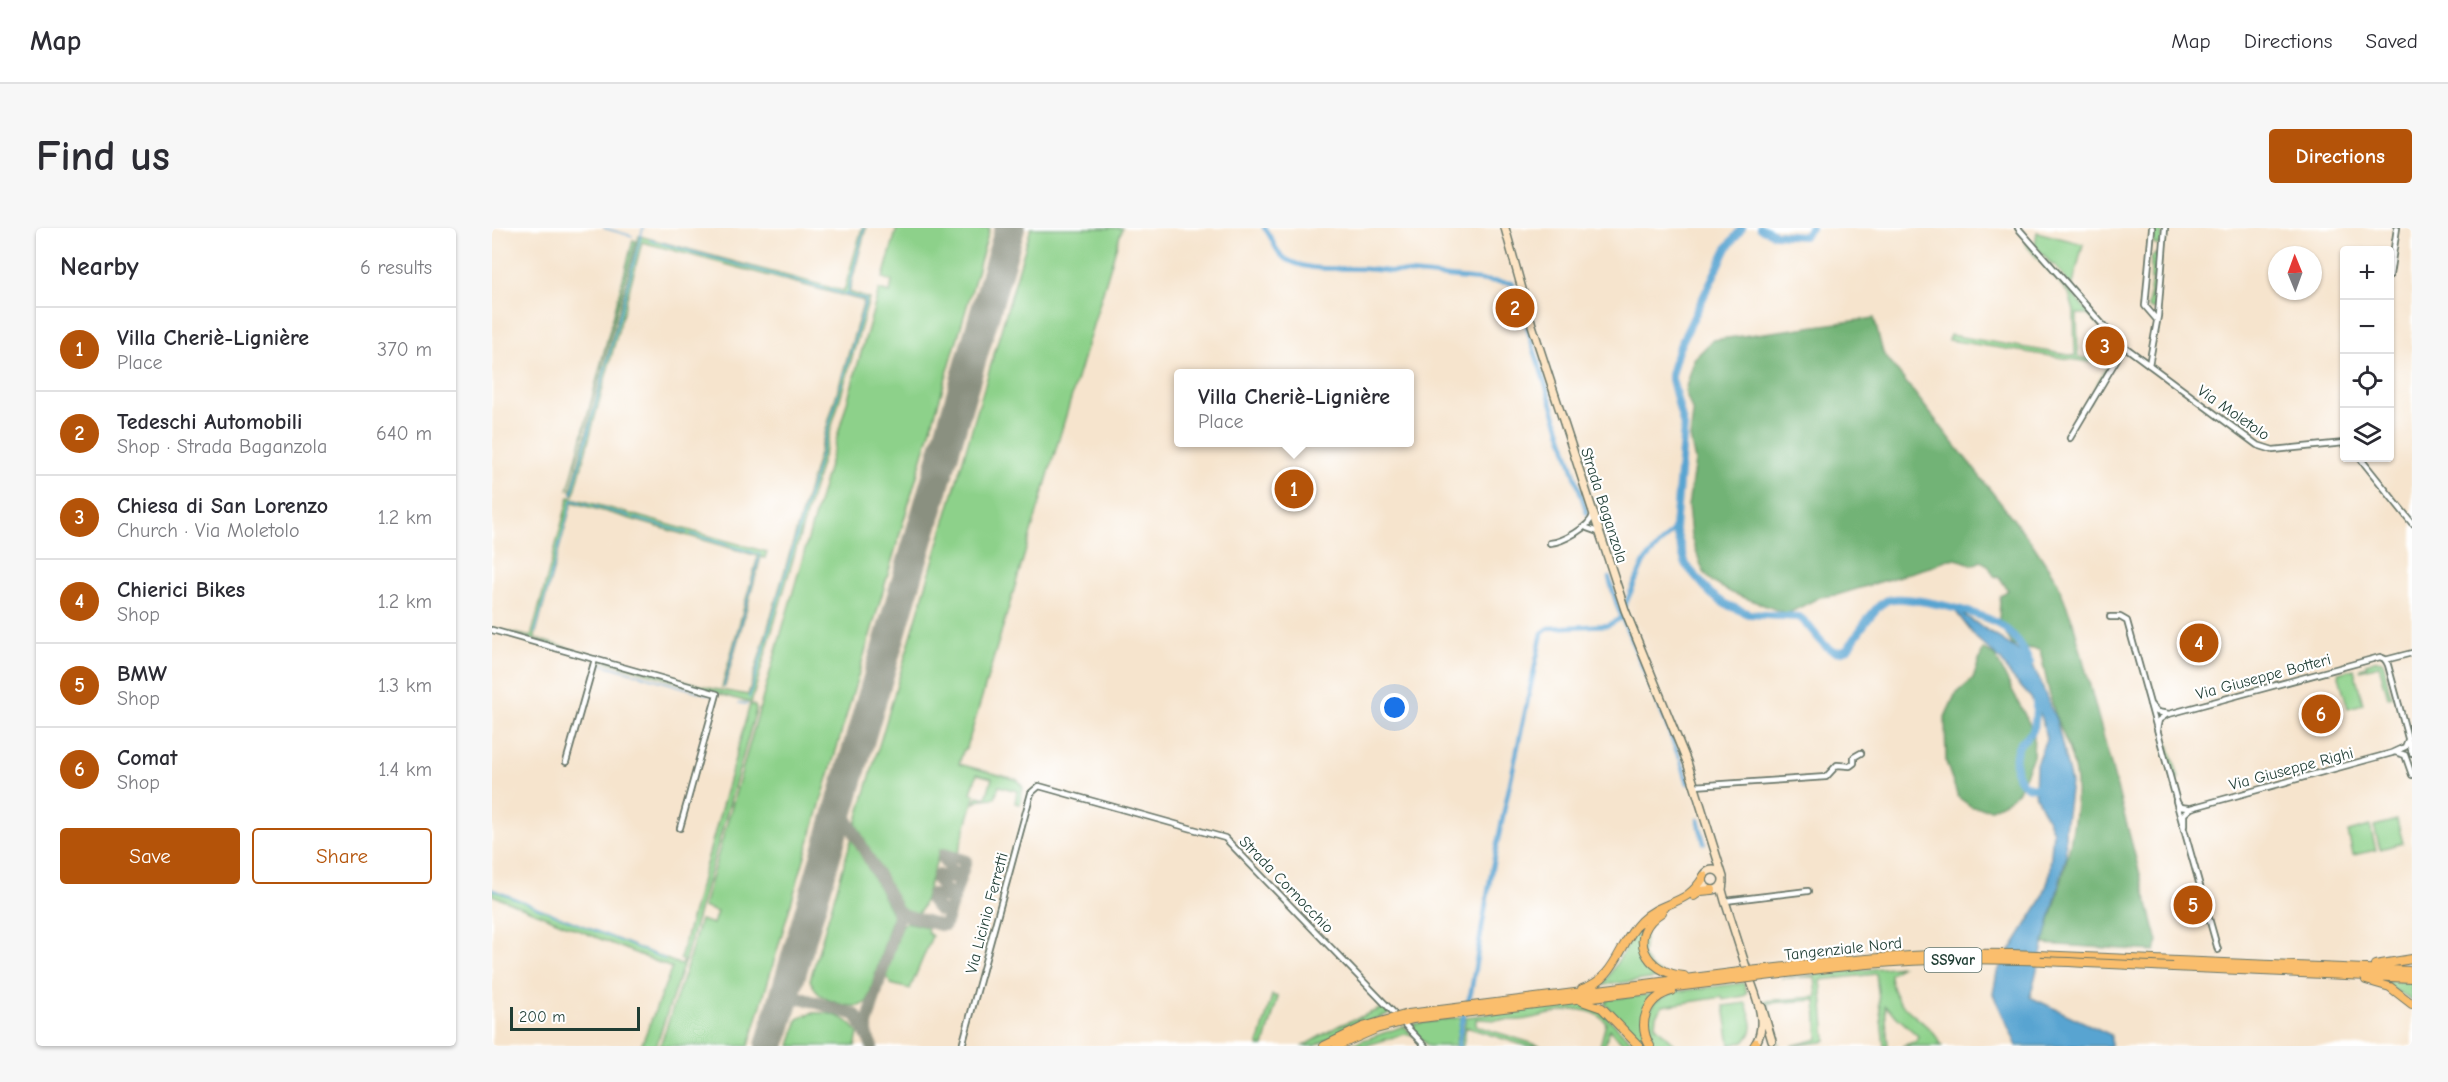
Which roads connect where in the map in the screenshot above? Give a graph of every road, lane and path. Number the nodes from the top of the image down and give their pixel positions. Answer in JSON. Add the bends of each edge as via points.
{"nodes":[{"id":1,"x":1505,"y":228,"type":"edge"},
{"id":2,"x":2018,"y":228,"type":"edge"},
{"id":3,"x":2151,"y":228,"type":"edge"},
{"id":4,"x":2165,"y":228,"type":"edge"},
{"id":5,"x":2397,"y":228,"type":"edge"},
{"id":6,"x":2394,"y":248,"type":"edge"},
{"id":7,"x":2150,"y":249,"type":"junction"},
{"id":8,"x":2163,"y":250,"type":"junction"},
{"id":9,"x":2159,"y":306,"type":"junction"},
{"id":10,"x":2151,"y":312,"type":"junction"},
{"id":11,"x":2157,"y":320,"type":"junction"},
{"id":12,"x":2124,"y":347,"type":"junction"},
{"id":13,"x":2149,"y":365,"type":"junction"},
{"id":14,"x":2070,"y":438,"type":"dead end"},
{"id":15,"x":2340,"y":442,"type":"edge"},
{"id":16,"x":2363,"y":462,"type":"edge"},
{"id":17,"x":1593,"y":511,"type":"junction"},
{"id":18,"x":1597,"y":523,"type":"junction"},
{"id":19,"x":2412,"y":523,"type":"edge"},
{"id":20,"x":1587,"y":526,"type":"junction"},
{"id":21,"x":1601,"y":534,"type":"junction"},
{"id":22,"x":1551,"y":543,"type":"dead end"},
{"id":23,"x":2110,"y":617,"type":"dead end"},
{"id":24,"x":492,"y":630,"type":"edge"},
{"id":25,"x":2412,"y":653,"type":"edge"},
{"id":26,"x":595,"y":659,"type":"junction"},
{"id":27,"x":2385,"y":660,"type":"junction"},
{"id":28,"x":2150,"y":704,"type":"junction"},
{"id":29,"x":2169,"y":714,"type":"junction"},
{"id":30,"x":2157,"y":729,"type":"junction"},
{"id":31,"x":2407,"y":735,"type":"junction"},
{"id":32,"x":1861,"y":753,"type":"dead end"},
{"id":33,"x":2392,"y":753,"type":"junction"},
{"id":34,"x":2412,"y":753,"type":"edge"},
{"id":35,"x":566,"y":762,"type":"dead end"},
{"id":36,"x":2412,"y":775,"type":"edge"},
{"id":37,"x":1694,"y":786,"type":"junction"},
{"id":38,"x":1035,"y":787,"type":"joint"},
{"id":39,"x":2176,"y":801,"type":"junction"},
{"id":40,"x":2190,"y":808,"type":"junction"},
{"id":41,"x":2184,"y":826,"type":"junction"},
{"id":42,"x":681,"y":828,"type":"dead end"},
{"id":43,"x":1714,"y":851,"type":"junction"},
{"id":44,"x":1705,"y":874,"type":"junction"},
{"id":45,"x":1723,"y":879,"type":"junction"},
{"id":46,"x":1712,"y":890,"type":"junction"},
{"id":47,"x":1808,"y":891,"type":"dead end"},
{"id":48,"x":1725,"y":901,"type":"junction"},
{"id":49,"x":2218,"y":950,"type":"dead end"},
{"id":50,"x":2412,"y":959,"type":"edge"},
{"id":51,"x":2173,"y":964,"type":"junction"},
{"id":52,"x":2295,"y":966,"type":"junction"},
{"id":53,"x":1746,"y":967,"type":"dead end"},
{"id":54,"x":2412,"y":971,"type":"edge"},
{"id":55,"x":2320,"y":974,"type":"junction"},
{"id":56,"x":1731,"y":976,"type":"junction"},
{"id":57,"x":2412,"y":978,"type":"edge"},
{"id":58,"x":1720,"y":982,"type":"junction"},
{"id":59,"x":1751,"y":982,"type":"dead end"},
{"id":60,"x":1522,"y":999,"type":"junction"},
{"id":61,"x":1551,"y":1002,"type":"junction"},
{"id":62,"x":1758,"y":1002,"type":"junction"},
{"id":63,"x":2412,"y":1004,"type":"edge"},
{"id":64,"x":1491,"y":1006,"type":"junction"},
{"id":65,"x":1393,"y":1012,"type":"dead end"},
{"id":66,"x":1439,"y":1012,"type":"junction"},
{"id":67,"x":1405,"y":1025,"type":"dead end"},
{"id":68,"x":1773,"y":1044,"type":"edge"},
{"id":69,"x":1339,"y":1045,"type":"edge"},
{"id":70,"x":1755,"y":1045,"type":"edge"},
{"id":71,"x":962,"y":1046,"type":"edge"},
{"id":72,"x":1324,"y":1046,"type":"edge"},
{"id":73,"x":1425,"y":1046,"type":"edge"},
{"id":74,"x":1639,"y":1046,"type":"edge"},
{"id":75,"x":1650,"y":1046,"type":"edge"}],
"edges":[{"from":1,"to":17,"type":"main road","name":"Strada Baganzola","via":[[1532,326]]},
{"from":2,"to":12,"type":"street","name":"Via Moletolo"},
{"from":3,"to":7,"type":"street"},
{"from":4,"to":8,"type":"street"},
{"from":5,"to":6,"type":"street"},
{"from":7,"to":8,"type":"street"},
{"from":7,"to":10,"type":"street","via":[[2145,306]]},
{"from":8,"to":9,"type":"street"},
{"from":9,"to":10,"type":"street"},
{"from":9,"to":11,"type":"street"},
{"from":10,"to":11,"type":"street"},
{"from":11,"to":13,"type":"street"},
{"from":12,"to":13,"type":"street","name":"Via Moletolo"},
{"from":12,"to":14,"type":"street"},
{"from":13,"to":15,"type":"street","name":"Via Moletolo","via":[[2262,448]]},
{"from":16,"to":19,"type":"street"},
{"from":17,"to":18,"type":"main road","name":"Strada Baganzola"},
{"from":17,"to":20,"type":"street"},
{"from":18,"to":20,"type":"street"},
{"from":18,"to":21,"type":"main road","name":"Strada Baganzola"},
{"from":20,"to":21,"type":"street"},
{"from":20,"to":22,"type":"street","via":[[1568,539]]},
{"from":21,"to":37,"type":"main road","name":"Strada Baganzola","via":[[1625,609]]},
{"from":23,"to":28,"type":"street","via":[[2127,621]]},
{"from":24,"to":26,"type":"street"},
{"from":25,"to":27,"type":"street","name":"Via Giuseppe Botteri"},
{"from":26,"to":35,"type":"street"},
{"from":26,"to":42,"type":"street","via":[[717,694]]},
{"from":27,"to":29,"type":"street","name":"Via Giuseppe Botteri","via":[[2374,658]]},
{"from":27,"to":31,"type":"street"},
{"from":28,"to":29,"type":"street","via":[[2158,713]]},
{"from":28,"to":30,"type":"street"},
{"from":29,"to":30,"type":"street","via":[[2159,720]]},
{"from":30,"to":39,"type":"street"},
{"from":31,"to":33,"type":"street","via":[[2406,746]]},
{"from":31,"to":34,"type":"street"},
{"from":32,"to":37,"type":"street","via":[[1850,766],[1837,765],[1826,777]]},
{"from":33,"to":36,"type":"street","via":[[2405,755]]},
{"from":33,"to":40,"type":"street","name":"Via Giuseppe Righi"},
{"from":37,"to":43,"type":"main road","name":"Strada Baganzola"},
{"from":38,"to":65,"type":"street","name":"Strada Cornocchio","via":[[1226,838]]},
{"from":38,"to":71,"type":"street","name":"Via Licinio Ferretti"},
{"from":39,"to":40,"type":"street","via":[[2182,808]]},
{"from":39,"to":41,"type":"street"},
{"from":40,"to":41,"type":"street","via":[[2184,814]]},
{"from":41,"to":49,"type":"street"},
{"from":43,"to":44,"type":"main road"},
{"from":43,"to":45,"type":"main road","name":"Strada Baganzola"},
{"from":44,"to":45,"type":"main road","via":[[1716,870]]},
{"from":44,"to":46,"type":"main road","via":[[1704,884]]},
{"from":44,"to":60,"type":"highway","via":[[1688,896],[1641,921],[1612,968],[1598,982]]},
{"from":45,"to":46,"type":"main road","via":[[1720,888]]},
{"from":45,"to":48,"type":"main road","name":"Strada Baganzola"},
{"from":46,"to":48,"type":"main road"},
{"from":46,"to":56,"type":"highway","via":[[1700,892],[1655,917],[1645,932],[1644,946],[1651,963],[1667,973]]},
{"from":47,"to":48,"type":"street"},
{"from":48,"to":53,"type":"main road","name":"Strada Baganzola"},
{"from":50,"to":52,"type":"highway","via":[[2381,965]]},
{"from":51,"to":52,"type":"highway"},
{"from":51,"to":55,"type":"highway"},
{"from":51,"to":56,"type":"highway","name":"Tangenziale Nord","number":"SS9var","bridge":true,"via":[[2007,954],[1931,954],[1845,960]]},
{"from":52,"to":54,"type":"highway"},
{"from":55,"to":57,"type":"highway"},
{"from":55,"to":63,"type":"highway","via":[[2379,982]]},
{"from":56,"to":58,"type":"highway","number":"SS9var"},
{"from":56,"to":60,"type":"highway","number":"SS9var"},
{"from":58,"to":61,"type":"highway","number":"SS9var"},
{"from":58,"to":75,"type":"highway","via":[[1671,991],[1654,1000],[1643,1022]]},
{"from":59,"to":62,"type":"main road"},
{"from":60,"to":64,"type":"highway","number":"SS9var"},
{"from":61,"to":64,"type":"highway","number":"SS9var"},
{"from":61,"to":74,"type":"highway","via":[[1583,1001],[1598,1005]]},
{"from":62,"to":68,"type":"main road"},
{"from":62,"to":70,"type":"main road","via":[[1762,1026]]},
{"from":64,"to":66,"type":"highway","number":"SS9var"},
{"from":66,"to":69,"type":"highway","number":"SS9var","via":[[1390,1025]]},
{"from":66,"to":72,"type":"highway","number":"SS9var","via":[[1381,1021]]},
{"from":67,"to":73,"type":"street"},
{"from":68,"to":70,"type":"main road","via":[[1764,1039]]}]}
